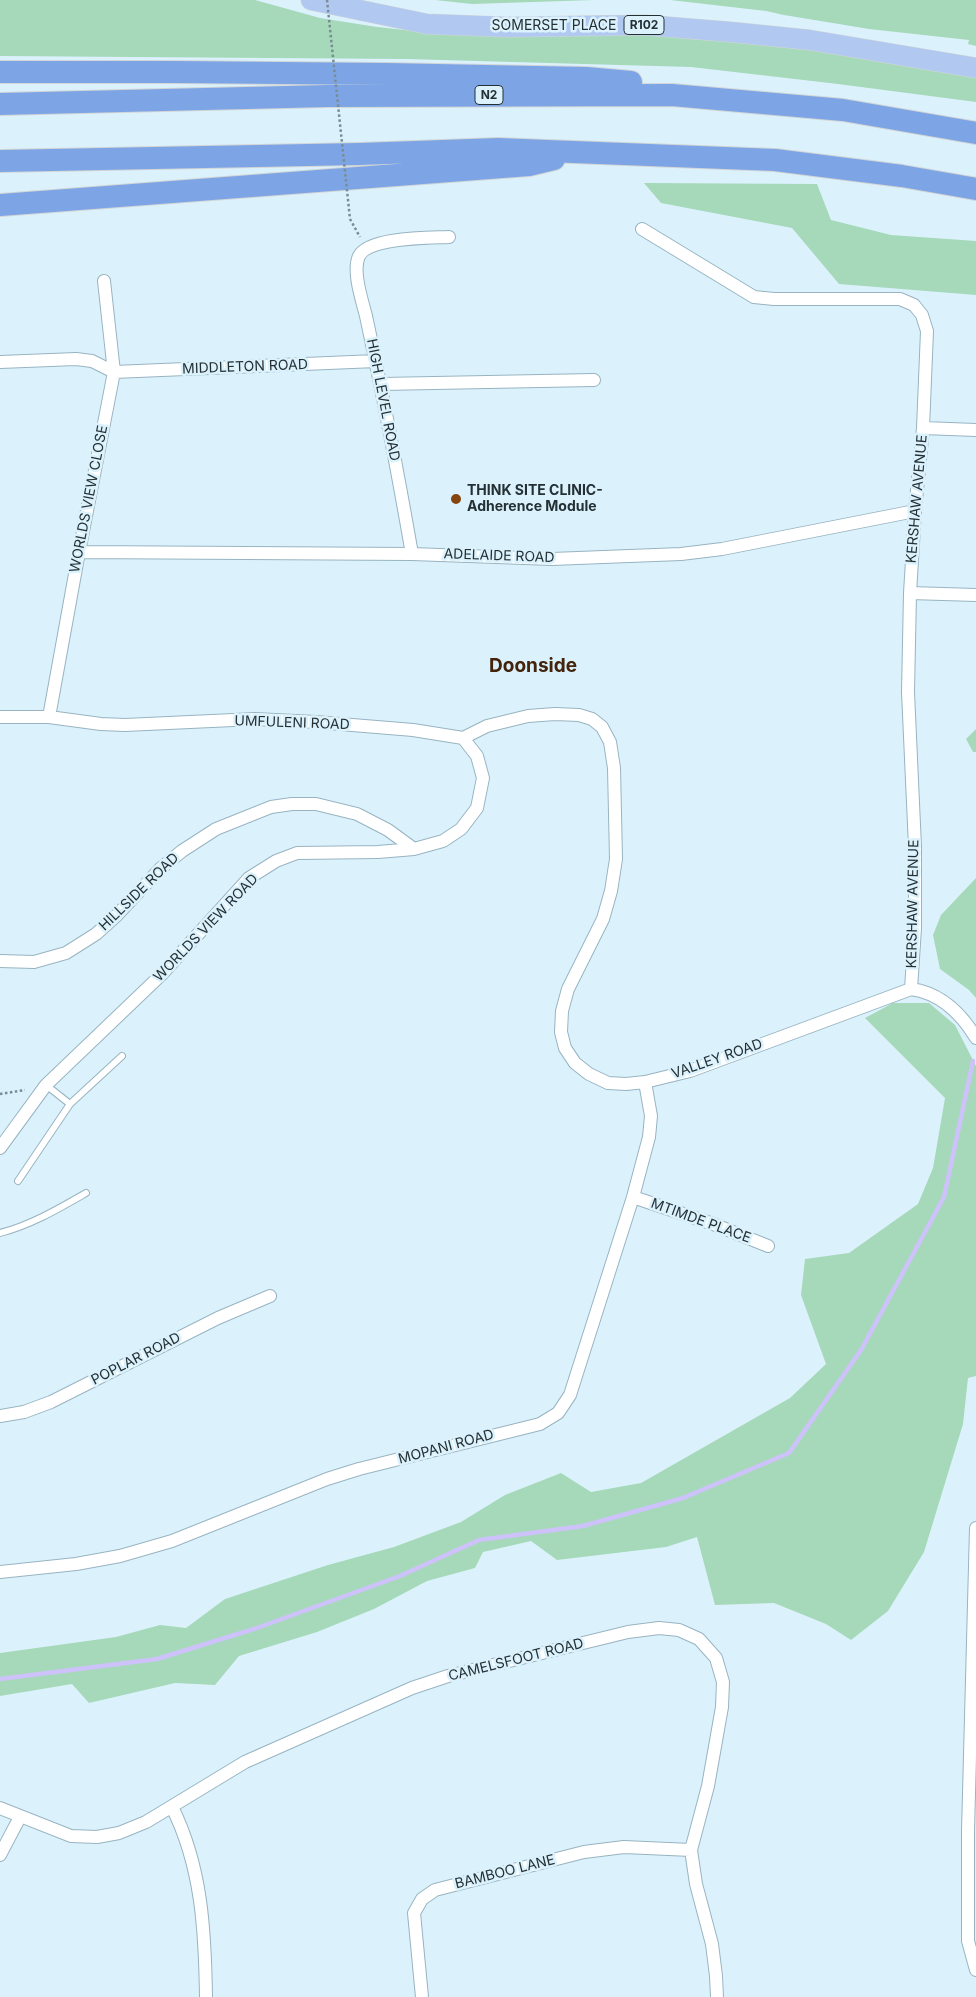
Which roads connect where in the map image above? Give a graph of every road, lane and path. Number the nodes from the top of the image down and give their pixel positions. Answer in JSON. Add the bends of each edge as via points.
{"nodes":[{"id":1,"x":311,"y":0,"type":"edge"},
{"id":2,"x":327,"y":0,"type":"edge"},
{"id":3,"x":976,"y":68,"type":"edge"},
{"id":4,"x":0,"y":72,"type":"edge"},
{"id":5,"x":672,"y":94,"type":"junction"},
{"id":6,"x":0,"y":104,"type":"edge"},
{"id":7,"x":976,"y":133,"type":"edge"},
{"id":8,"x":574,"y":151,"type":"junction"},
{"id":9,"x":0,"y":162,"type":"edge"},
{"id":10,"x":976,"y":190,"type":"edge"},
{"id":11,"x":0,"y":205,"type":"edge"},
{"id":12,"x":642,"y":229,"type":"dead end"},
{"id":13,"x":449,"y":237,"type":"dead end"},
{"id":14,"x":366,"y":249,"type":"junction"},
{"id":15,"x":104,"y":281,"type":"dead end"},
{"id":16,"x":376,"y":361,"type":"junction"},
{"id":17,"x":0,"y":362,"type":"edge"},
{"id":18,"x":114,"y":372,"type":"junction"},
{"id":19,"x":594,"y":380,"type":"dead end"},
{"id":20,"x":381,"y":384,"type":"junction"},
{"id":21,"x":923,"y":428,"type":"junction"},
{"id":22,"x":976,"y":430,"type":"edge"},
{"id":23,"x":915,"y":511,"type":"junction"},
{"id":24,"x":79,"y":552,"type":"junction"},
{"id":25,"x":412,"y":554,"type":"junction"},
{"id":26,"x":910,"y":593,"type":"junction"},
{"id":27,"x":976,"y":594,"type":"edge"},
{"id":28,"x":0,"y":717,"type":"edge"},
{"id":29,"x":49,"y":717,"type":"junction"},
{"id":30,"x":463,"y":738,"type":"junction"},
{"id":31,"x":414,"y":849,"type":"junction"},
{"id":32,"x":0,"y":961,"type":"edge"},
{"id":33,"x":911,"y":989,"type":"junction"},
{"id":34,"x":976,"y":1038,"type":"edge"},
{"id":35,"x":122,"y":1056,"type":"dead end"},
{"id":36,"x":645,"y":1082,"type":"junction"},
{"id":37,"x":46,"y":1086,"type":"junction"},
{"id":38,"x":0,"y":1094,"type":"edge"},
{"id":39,"x":70,"y":1104,"type":"junction"},
{"id":40,"x":0,"y":1148,"type":"edge"},
{"id":41,"x":18,"y":1181,"type":"dead end"},
{"id":42,"x":86,"y":1193,"type":"dead end"},
{"id":43,"x":633,"y":1197,"type":"junction"},
{"id":44,"x":0,"y":1233,"type":"edge"},
{"id":45,"x":768,"y":1246,"type":"dead end"},
{"id":46,"x":270,"y":1296,"type":"dead end"},
{"id":47,"x":0,"y":1416,"type":"edge"},
{"id":48,"x":976,"y":1528,"type":"edge"},
{"id":49,"x":0,"y":1572,"type":"edge"},
{"id":50,"x":172,"y":1806,"type":"junction"},
{"id":51,"x":0,"y":1808,"type":"edge"},
{"id":52,"x":20,"y":1817,"type":"junction"},
{"id":53,"x":691,"y":1850,"type":"junction"},
{"id":54,"x":0,"y":1855,"type":"edge"},
{"id":55,"x":976,"y":1970,"type":"edge"},
{"id":56,"x":206,"y":1997,"type":"edge"},
{"id":57,"x":422,"y":1997,"type":"edge"},
{"id":58,"x":717,"y":1997,"type":"edge"}],
"edges":[{"from":1,"to":3,"type":"main road","name":"SOMERSET PLACE","number":"R102","via":[[427,24],[507,27],[645,25],[810,40]]},
{"from":2,"to":14,"type":"path","bridge":true,"via":[[350,219]]},
{"from":4,"to":5,"type":"highway","via":[[586,78],[630,82]]},
{"from":5,"to":6,"type":"highway","number":"N2","via":[[318,96]]},
{"from":5,"to":7,"type":"highway","number":"N2","via":[[843,110]]},
{"from":8,"to":9,"type":"highway","via":[[498,149]]},
{"from":8,"to":10,"type":"highway","via":[[775,160],[902,176]]},
{"from":8,"to":11,"type":"highway","via":[[529,165]]},
{"from":12,"to":21,"type":"street","name":"KERSHAW AVENUE","via":[[754,296],[774,299],[900,299],[914,305],[927,332]]},
{"from":13,"to":14,"type":"street","via":[[382,243]]},
{"from":14,"to":16,"type":"street","name":"HIGH LEVEL ROAD","via":[[359,256],[358,282]]},
{"from":15,"to":18,"type":"street","name":"WORLDS VIEW CLOSE"},
{"from":16,"to":18,"type":"street","name":"MIDDLETON ROAD"},
{"from":16,"to":20,"type":"street","name":"HIGH LEVEL ROAD"},
{"from":17,"to":18,"type":"street","via":[[76,359],[92,361]]},
{"from":18,"to":24,"type":"street","name":"WORLDS VIEW CLOSE"},
{"from":19,"to":20,"type":"street"},
{"from":20,"to":25,"type":"street","name":"HIGH LEVEL ROAD"},
{"from":21,"to":22,"type":"street"},
{"from":21,"to":23,"type":"street","name":"KERSHAW AVENUE"},
{"from":23,"to":25,"type":"street","name":"ADELAIDE ROAD","via":[[681,554],[552,559]]},
{"from":23,"to":26,"type":"street","name":"KERSHAW AVENUE"},
{"from":24,"to":25,"type":"street","name":"ADELAIDE ROAD"},
{"from":24,"to":29,"type":"street","name":"WORLDS VIEW CLOSE"},
{"from":26,"to":27,"type":"street"},
{"from":26,"to":33,"type":"street","name":"KERSHAW AVENUE","via":[[908,692],[915,847]]},
{"from":28,"to":29,"type":"street","name":"UMFULENI ROAD"},
{"from":29,"to":30,"type":"street","name":"UMFULENI ROAD","via":[[125,725],[255,719],[316,722]]},
{"from":30,"to":31,"type":"street","name":"WORLDS VIEW ROAD","via":[[478,756],[483,778],[477,808],[461,829],[443,841]]},
{"from":30,"to":36,"type":"street","name":"VALLEY ROAD","via":[[509,720],[555,714],[592,719],[602,727],[610,742],[614,768],[616,859],[611,891],[603,919],[568,989],[561,1032],[565,1048],[575,1063],[589,1074],[608,1083]]},
{"from":31,"to":32,"type":"street","name":"HILLSIDE ROAD","via":[[388,830],[357,814],[316,804],[271,807],[216,829],[182,851],[96,934],[66,952],[34,962]]},
{"from":31,"to":37,"type":"street","name":"WORLDS VIEW ROAD","via":[[297,853],[276,860],[249,878],[162,974]]},
{"from":33,"to":34,"type":"street","via":[[935,996],[952,1008]]},
{"from":33,"to":36,"type":"street","name":"VALLEY ROAD","via":[[690,1071]]},
{"from":35,"to":39,"type":"lane"},
{"from":36,"to":43,"type":"street","name":"MOPANI ROAD","via":[[651,1116],[649,1137]]},
{"from":37,"to":38,"type":"path"},
{"from":37,"to":39,"type":"lane"},
{"from":37,"to":40,"type":"street","name":"WORLDS VIEW ROAD"},
{"from":39,"to":41,"type":"lane"},
{"from":42,"to":44,"type":"lane","via":[[41,1218]]},
{"from":43,"to":45,"type":"street","name":"MTIMDE PLACE"},
{"from":43,"to":49,"type":"street","name":"MOPANI ROAD","via":[[570,1394],[558,1413],[540,1424],[351,1472],[172,1541],[120,1556]]},
{"from":46,"to":47,"type":"street","name":"POPLAR ROAD","via":[[218,1318],[51,1402]]},
{"from":48,"to":55,"type":"street","via":[[968,1941]]},
{"from":50,"to":52,"type":"street","name":"CAMELSFOOT ROAD","via":[[146,1822],[97,1837],[72,1836]]},
{"from":50,"to":53,"type":"street","name":"CAMELSFOOT ROAD","via":[[245,1762],[412,1688],[618,1634],[659,1628],[679,1630],[699,1639],[716,1658],[723,1682],[722,1707],[708,1786]]},
{"from":50,"to":56,"type":"street","via":[[194,1864],[205,1952]]},
{"from":51,"to":52,"type":"street","name":"CAMELSFOOT ROAD"},
{"from":52,"to":54,"type":"street"},
{"from":53,"to":57,"type":"street","name":"BAMBOO LANE","via":[[624,1847],[584,1852],[435,1890],[422,1899],[414,1913]]},
{"from":53,"to":58,"type":"street","name":"CAMELSFOOT ROAD","via":[[696,1884],[712,1944]]}]}
